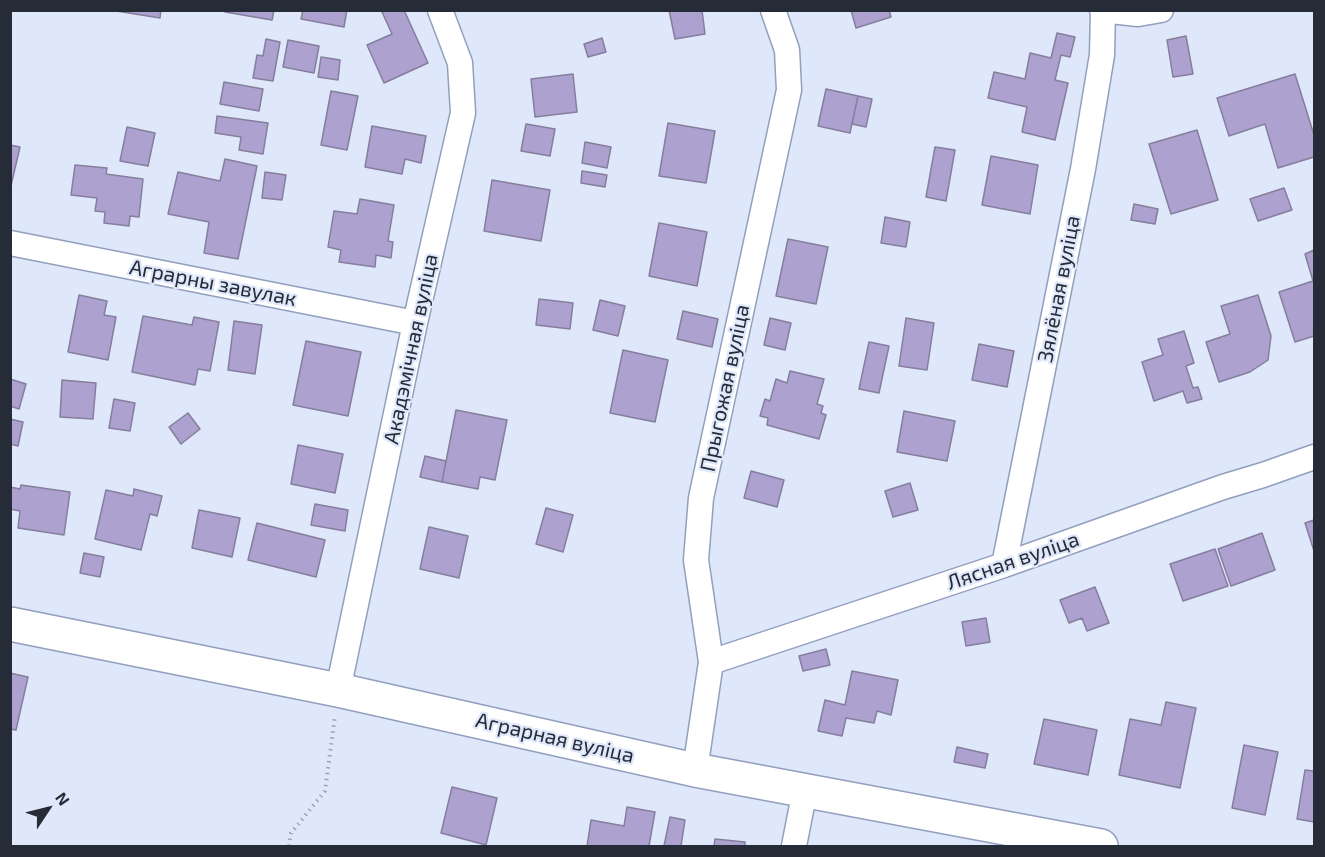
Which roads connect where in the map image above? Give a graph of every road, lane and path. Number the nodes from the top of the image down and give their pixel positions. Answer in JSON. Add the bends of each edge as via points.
{"nodes":[{"id":1,"x":440,"y":10,"type":"edge"},
{"id":2,"x":773,"y":10,"type":"edge"},
{"id":3,"x":1161,"y":10,"type":"edge"},
{"id":4,"x":1102,"y":11,"type":"edge"},
{"id":5,"x":10,"y":243,"type":"edge"},
{"id":6,"x":416,"y":323,"type":"junction"},
{"id":7,"x":1314,"y":457,"type":"edge"},
{"id":8,"x":1004,"y":565,"type":"junction"},
{"id":9,"x":10,"y":624,"type":"edge"},
{"id":10,"x":711,"y":662,"type":"junction"},
{"id":11,"x":338,"y":690,"type":"junction"},
{"id":12,"x":695,"y":770,"type":"junction"},
{"id":13,"x":805,"y":790,"type":"junction"},
{"id":14,"x":289,"y":846,"type":"edge"},
{"id":15,"x":794,"y":846,"type":"edge"},
{"id":16,"x":1101,"y":846,"type":"edge"}],
"edges":[{"from":1,"to":6,"type":"street","name":"Акадэмічная вуліца","via":[[460,63],[463,113]]},
{"from":2,"to":10,"type":"street","name":"Прыгожая вуліца","via":[[787,50],[789,90],[701,498],[696,560]]},
{"from":3,"to":4,"type":"street","name":"Зялёная вуліца","via":[[1138,14]]},
{"from":4,"to":8,"type":"street","name":"Зялёная вуліца","via":[[1102,55],[1083,170]]},
{"from":5,"to":6,"type":"street","name":"Аграрны завулак"},
{"from":6,"to":11,"type":"street","name":"Акадэмічная вуліца"},
{"from":7,"to":8,"type":"street","name":"Лясная вуліца"},
{"from":8,"to":10,"type":"street","name":"Лясная вуліца"},
{"from":9,"to":11,"type":"street","name":"Аграрная вуліца"},
{"from":10,"to":12,"type":"street","name":"Прыгожая вуліца"},
{"from":11,"to":12,"type":"street","name":"Аграрная вуліца"},
{"from":11,"to":14,"type":"path","via":[[325,791],[291,833]]},
{"from":12,"to":13,"type":"street","name":"Аграрная вуліца"},
{"from":13,"to":15,"type":"street"},
{"from":13,"to":16,"type":"street","name":"Аграрная вуліца"}]}
